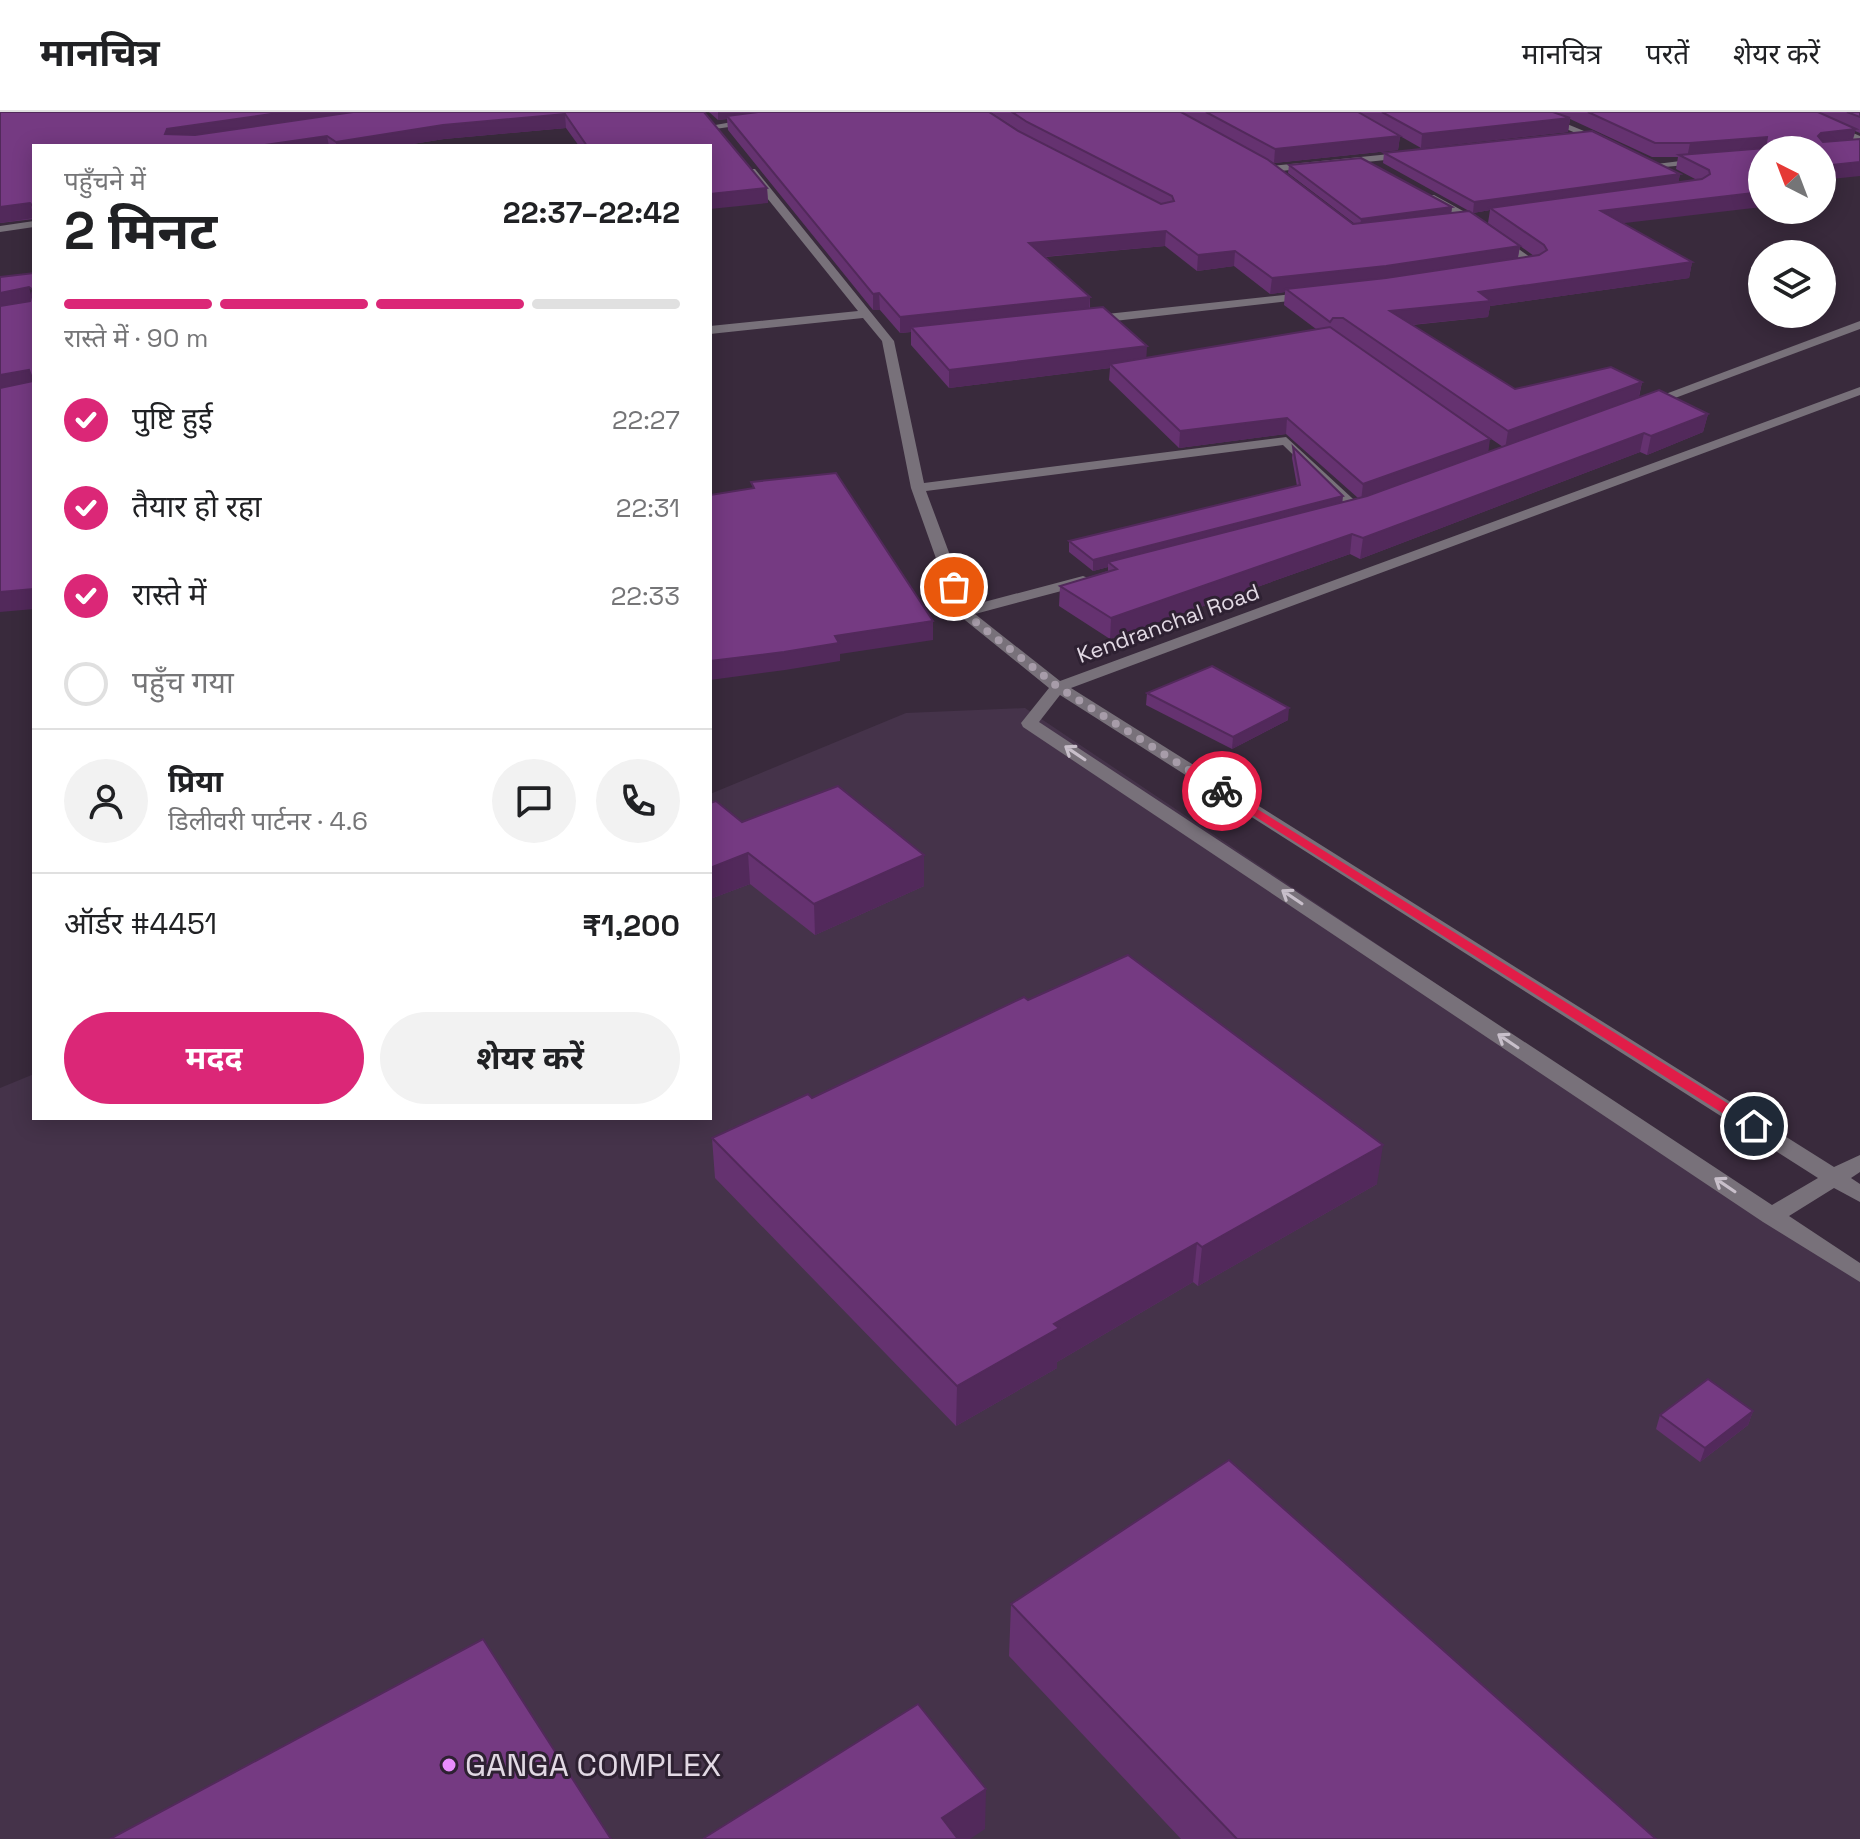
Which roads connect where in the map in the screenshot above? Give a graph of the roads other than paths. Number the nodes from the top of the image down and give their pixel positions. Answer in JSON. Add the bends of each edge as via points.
{"nodes":[{"id":1,"x":1530,"y":112,"type":"edge"},
{"id":2,"x":1797,"y":112,"type":"edge"},
{"id":3,"x":771,"y":119,"type":"edge"},
{"id":4,"x":715,"y":127,"type":"edge"},
{"id":5,"x":1594,"y":136,"type":"junction"},
{"id":6,"x":1562,"y":139,"type":"edge"},
{"id":7,"x":1860,"y":140,"type":"edge"},
{"id":8,"x":1407,"y":147,"type":"edge"},
{"id":9,"x":1617,"y":147,"type":"edge"},
{"id":10,"x":1860,"y":148,"type":"edge"},
{"id":11,"x":1847,"y":149,"type":"edge"},
{"id":12,"x":1641,"y":159,"type":"edge"},
{"id":13,"x":1363,"y":160,"type":"junction"},
{"id":14,"x":1715,"y":160,"type":"edge"},
{"id":15,"x":743,"y":161,"type":"edge"},
{"id":16,"x":1259,"y":162,"type":"edge"},
{"id":17,"x":1653,"y":165,"type":"junction"},
{"id":18,"x":1271,"y":169,"type":"junction"},
{"id":19,"x":1390,"y":175,"type":"edge"},
{"id":20,"x":1676,"y":176,"type":"edge"},
{"id":21,"x":1283,"y":178,"type":"edge"},
{"id":22,"x":1417,"y":189,"type":"edge"},
{"id":23,"x":1485,"y":217,"type":"edge"},
{"id":24,"x":1470,"y":219,"type":"junction"},
{"id":25,"x":1456,"y":221,"type":"edge"},
{"id":26,"x":32,"y":224,"type":"edge"},
{"id":27,"x":0,"y":229,"type":"edge"},
{"id":28,"x":1505,"y":270,"type":"edge"},
{"id":29,"x":1322,"y":295,"type":"edge"},
{"id":30,"x":866,"y":314,"type":"junction"},
{"id":31,"x":1074,"y":321,"type":"edge"},
{"id":32,"x":1860,"y":325,"type":"edge"},
{"id":33,"x":712,"y":330,"type":"edge"},
{"id":34,"x":1860,"y":391,"type":"edge"},
{"id":35,"x":1637,"y":408,"type":"edge"},
{"id":36,"x":918,"y":488,"type":"junction"},
{"id":37,"x":1358,"y":509,"type":"edge"},
{"id":38,"x":1100,"y":577,"type":"edge"},
{"id":39,"x":963,"y":612,"type":"junction"},
{"id":40,"x":1058,"y":687,"type":"junction"},
{"id":41,"x":1860,"y":1162,"type":"edge"},
{"id":42,"x":1835,"y":1177,"type":"junction"},
{"id":43,"x":1860,"y":1194,"type":"edge"},
{"id":44,"x":1771,"y":1216,"type":"junction"},
{"id":45,"x":1860,"y":1274,"type":"edge"}],
"edges":[{"from":1,"to":5,"type":"street"},
{"from":2,"to":7,"type":"street"},
{"from":3,"to":4,"type":"street"},
{"from":5,"to":6,"type":"street"},
{"from":5,"to":9,"type":"street"},
{"from":8,"to":13,"type":"street","via":[[1419,154]]},
{"from":10,"to":11,"type":"street"},
{"from":12,"to":17,"type":"street"},
{"from":13,"to":18,"type":"street"},
{"from":13,"to":19,"type":"street"},
{"from":14,"to":17,"type":"street"},
{"from":15,"to":30,"type":"street"},
{"from":16,"to":18,"type":"street"},
{"from":17,"to":20,"type":"street"},
{"from":18,"to":21,"type":"street"},
{"from":22,"to":24,"type":"street"},
{"from":23,"to":24,"type":"street"},
{"from":24,"to":25,"type":"street"},
{"from":24,"to":28,"type":"street","via":[[1535,265]]},
{"from":26,"to":27,"type":"street"},
{"from":29,"to":31,"type":"street"},
{"from":30,"to":33,"type":"street"},
{"from":30,"to":36,"type":"street","via":[[896,340]]},
{"from":32,"to":35,"type":"street"},
{"from":34,"to":40,"type":"street","name":"Kendranchal Road"},
{"from":36,"to":37,"type":"street","via":[[1286,441]]},
{"from":36,"to":39,"type":"street"},
{"from":38,"to":39,"type":"street"},
{"from":39,"to":40,"type":"street","name":"Kendranchal Road"},
{"from":40,"to":42,"type":"street"},
{"from":44,"to":40,"type":"street","one_way":true,"via":[[1029,723]]},
{"from":41,"to":42,"type":"street"},
{"from":42,"to":43,"type":"street"},
{"from":42,"to":44,"type":"street"},
{"from":44,"to":45,"type":"street"}]}
